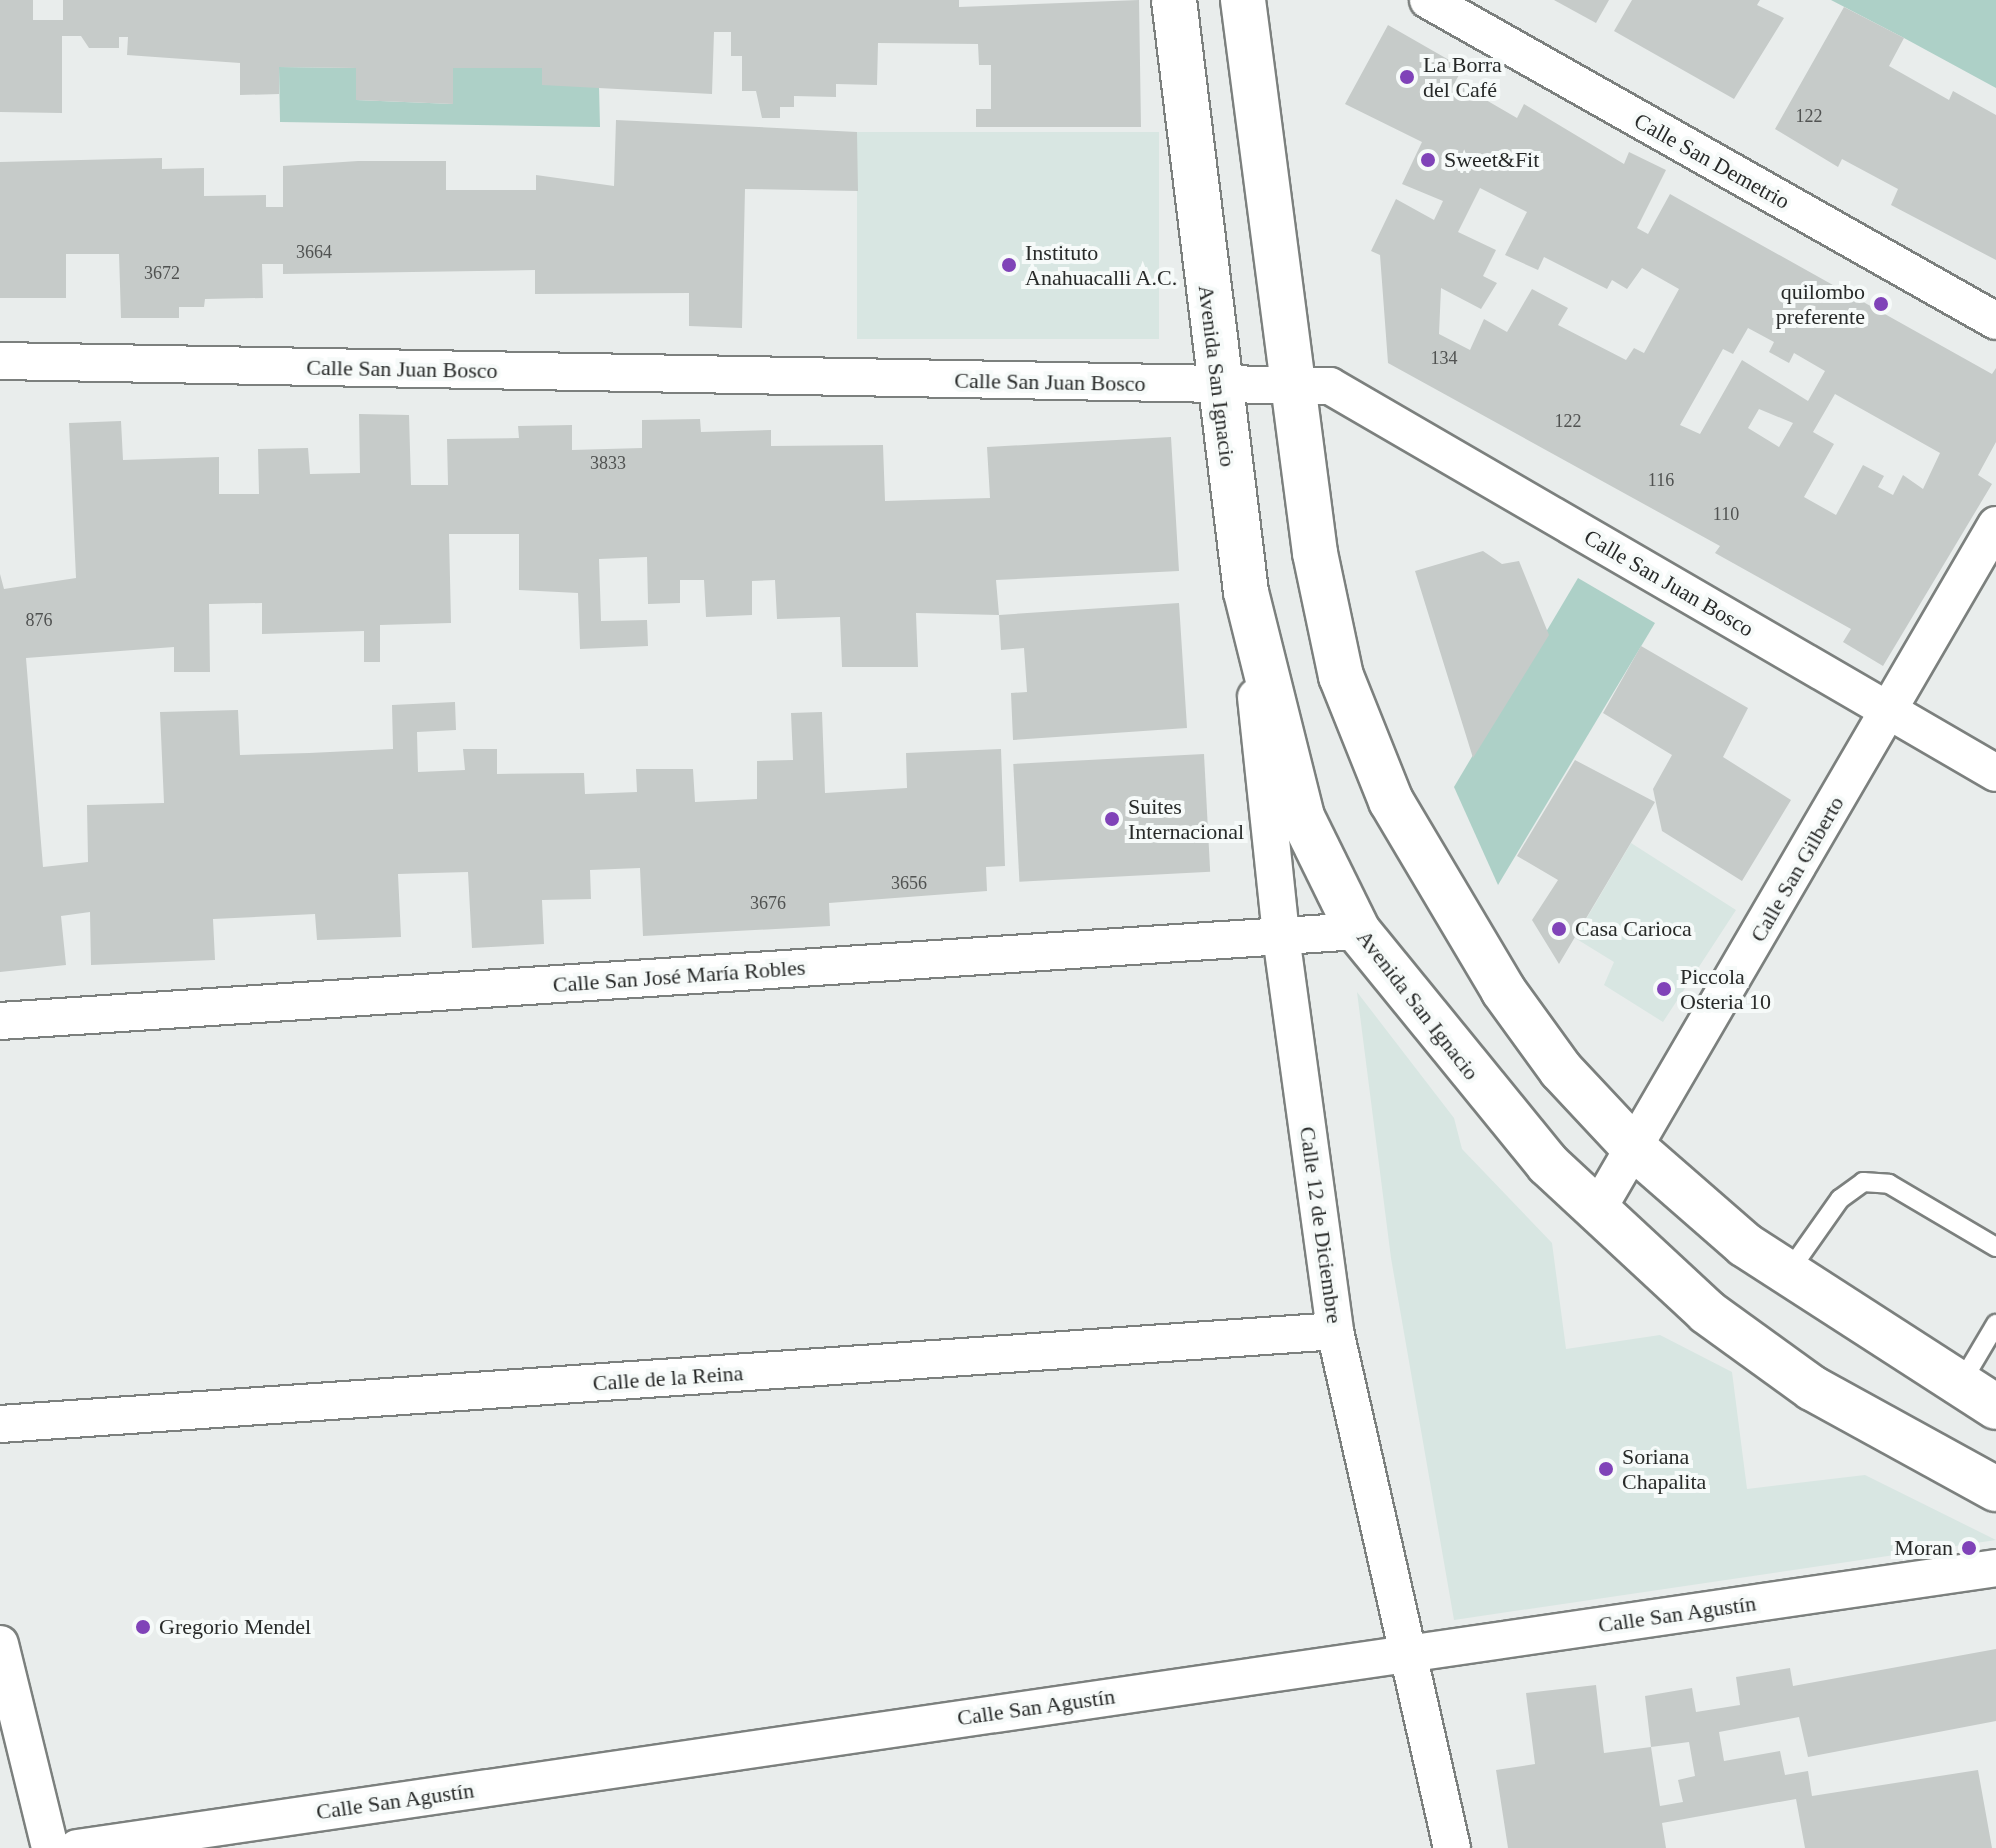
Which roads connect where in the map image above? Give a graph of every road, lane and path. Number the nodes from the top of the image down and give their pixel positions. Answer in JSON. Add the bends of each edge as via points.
{"nodes":[{"id":1,"x":1174,"y":0,"type":"edge"},
{"id":2,"x":1243,"y":0,"type":"edge"},
{"id":3,"x":1428,"y":0,"type":"edge"},
{"id":4,"x":1996,"y":321,"type":"edge"},
{"id":5,"x":0,"y":361,"type":"edge"},
{"id":6,"x":1218,"y":385,"type":"junction"},
{"id":7,"x":1292,"y":385,"type":"junction"},
{"id":8,"x":1996,"y":525,"type":"edge"},
{"id":9,"x":1246,"y":592,"type":"junction"},
{"id":10,"x":1888,"y":711,"type":"junction"},
{"id":11,"x":1996,"y":773,"type":"edge"},
{"id":12,"x":1358,"y":931,"type":"junction"},
{"id":13,"x":1281,"y":936,"type":"junction"},
{"id":14,"x":0,"y":1021,"type":"edge"},
{"id":15,"x":1634,"y":1148,"type":"junction"},
{"id":16,"x":1596,"y":1212,"type":"junction"},
{"id":17,"x":1996,"y":1247,"type":"edge"},
{"id":18,"x":1787,"y":1274,"type":"junction"},
{"id":19,"x":1996,"y":1324,"type":"edge"},
{"id":20,"x":1335,"y":1331,"type":"junction"},
{"id":21,"x":1959,"y":1386,"type":"junction"},
{"id":22,"x":1996,"y":1407,"type":"edge"},
{"id":23,"x":0,"y":1424,"type":"edge"},
{"id":24,"x":1996,"y":1489,"type":"edge"},
{"id":25,"x":1996,"y":1568,"type":"edge"},
{"id":26,"x":0,"y":1644,"type":"edge"},
{"id":27,"x":1403,"y":1653,"type":"junction"},
{"id":28,"x":50,"y":1848,"type":"edge"},
{"id":29,"x":77,"y":1848,"type":"edge"},
{"id":30,"x":1452,"y":1848,"type":"edge"}],
"edges":[{"from":1,"to":6,"type":"street","name":"Avenida San Ignacio"},
{"from":2,"to":7,"type":"street"},
{"from":3,"to":4,"type":"street","name":"Calle San Demetrio"},
{"from":5,"to":6,"type":"street","name":"Calle San Juan Bosco"},
{"from":6,"to":7,"type":"street","name":"Calle San Juan Bosco"},
{"from":6,"to":9,"type":"street","name":"Avenida San Ignacio"},
{"from":7,"to":10,"type":"street","name":"Calle San Juan Bosco","via":[[1330,386]]},
{"from":7,"to":15,"type":"street","via":[[1341,676],[1391,801],[1503,990],[1561,1070]]},
{"from":8,"to":10,"type":"street","name":"Calle San Gilberto"},
{"from":9,"to":12,"type":"street","name":"Avenida San Ignacio","via":[[1302,817]]},
{"from":9,"to":13,"type":"street","name":"Calle 12 de Diciembre"},
{"from":10,"to":11,"type":"street","name":"Calle San Juan Bosco"},
{"from":10,"to":15,"type":"street","name":"Calle San Gilberto"},
{"from":12,"to":13,"type":"street","name":"Calle San José María Robles"},
{"from":12,"to":16,"type":"street","name":"Avenida San Ignacio","via":[[1476,1081]]},
{"from":13,"to":14,"type":"street","name":"Calle San José María Robles"},
{"from":13,"to":20,"type":"street","name":"Calle 12 de Diciembre"},
{"from":15,"to":16,"type":"street","name":"Calle San Gilberto"},
{"from":15,"to":18,"type":"street"},
{"from":16,"to":24,"type":"street","name":"Avenida San Ignacio","via":[[1707,1312],[1812,1388]]},
{"from":17,"to":18,"type":"lane","via":[[1889,1184],[1863,1182],[1840,1199]]},
{"from":18,"to":21,"type":"street"},
{"from":19,"to":21,"type":"lane"},
{"from":20,"to":23,"type":"street","name":"Calle de la Reina"},
{"from":20,"to":27,"type":"street","name":"Calle 12 de Diciembre"},
{"from":21,"to":22,"type":"street"},
{"from":25,"to":27,"type":"street","name":"Calle San Agustín"},
{"from":26,"to":28,"type":"street"},
{"from":27,"to":29,"type":"street","name":"Calle San Agustín"},
{"from":27,"to":30,"type":"street","name":"Calle 12 de Diciembre"}]}
